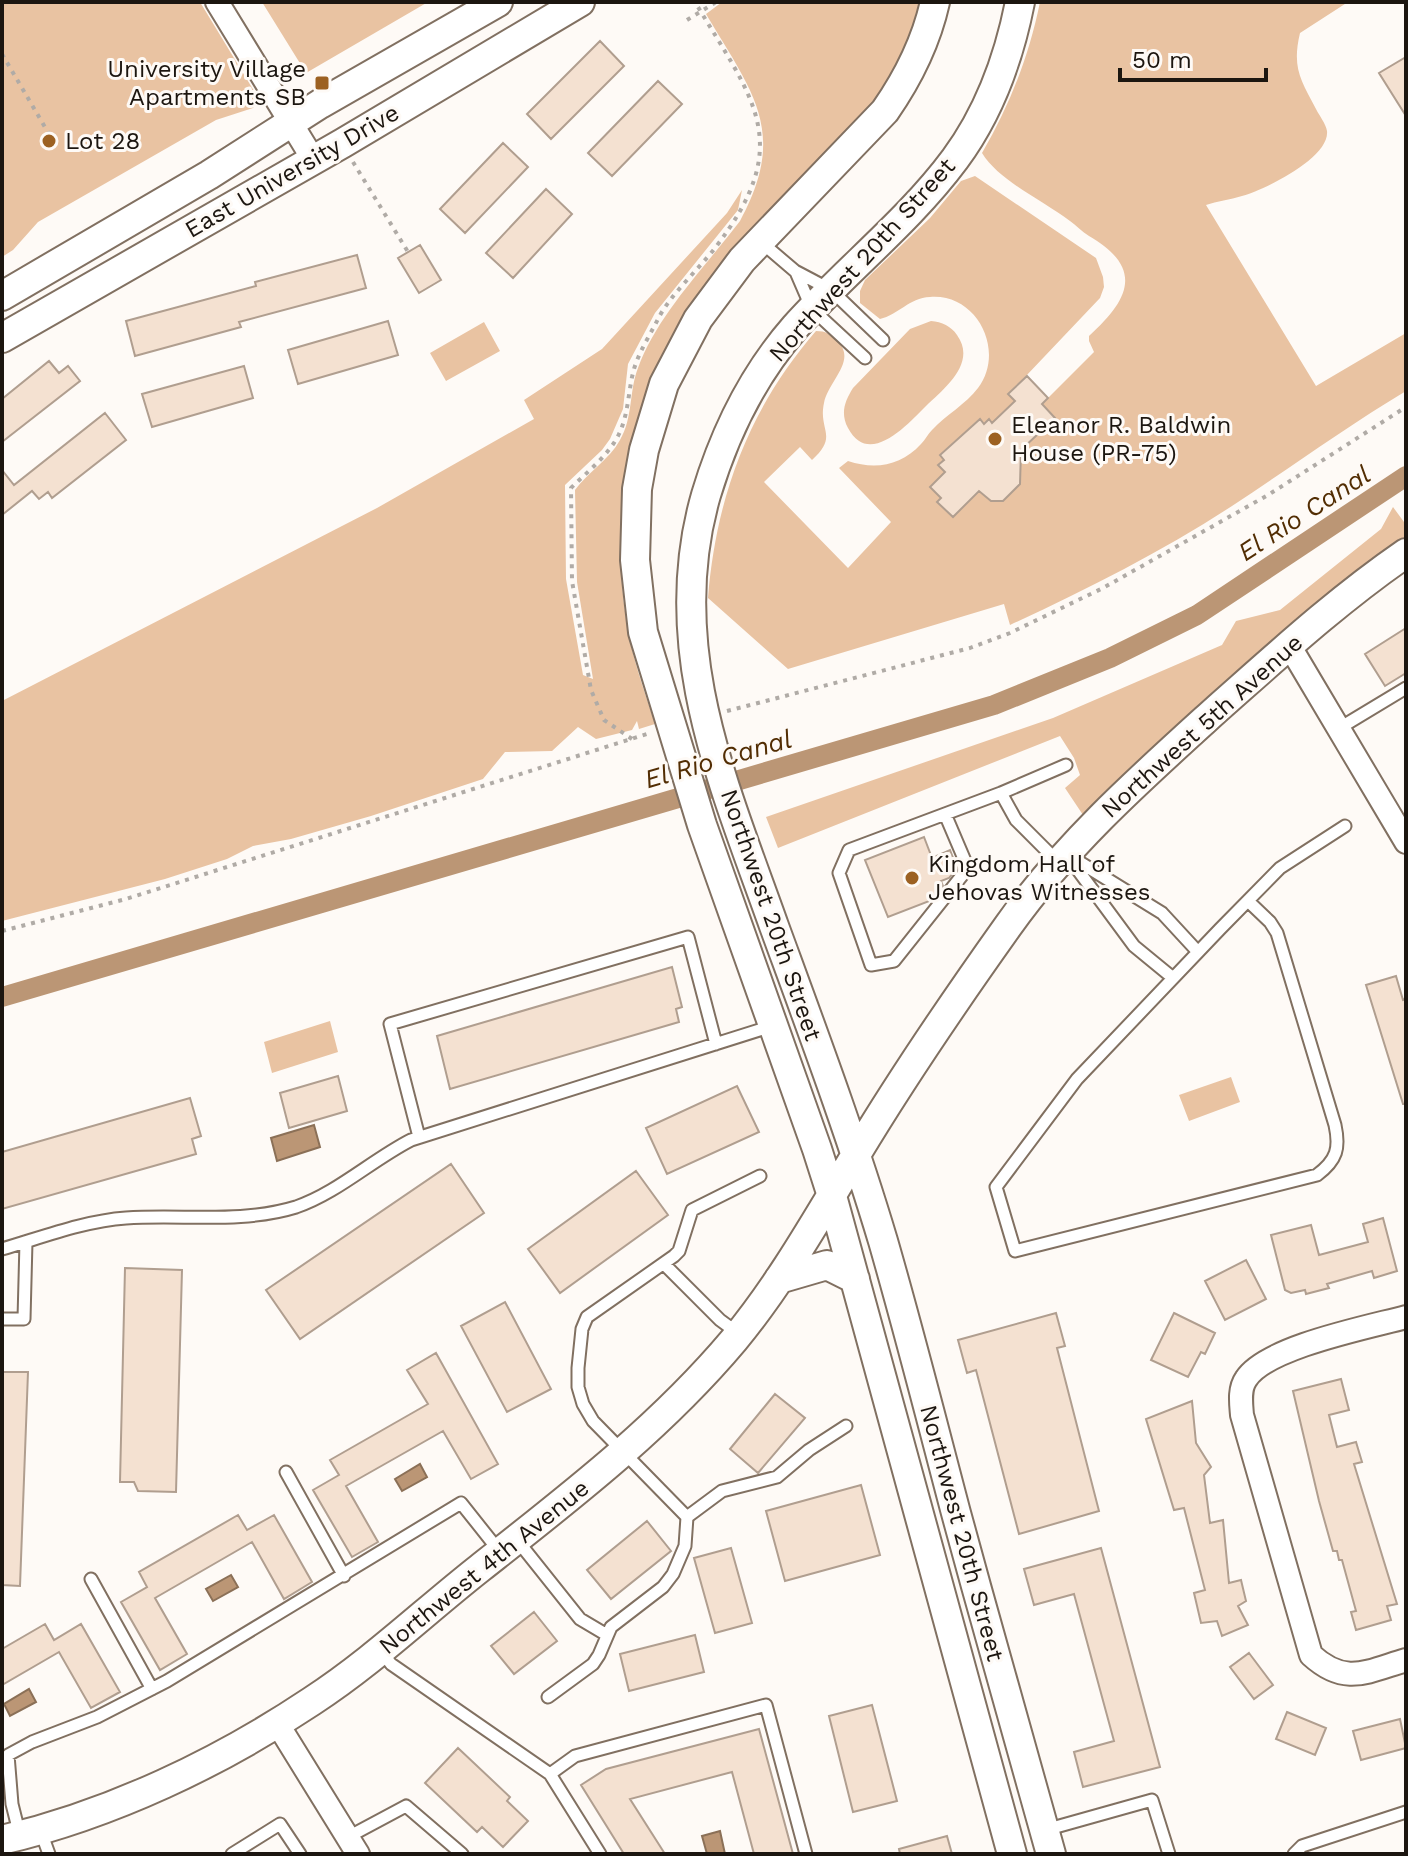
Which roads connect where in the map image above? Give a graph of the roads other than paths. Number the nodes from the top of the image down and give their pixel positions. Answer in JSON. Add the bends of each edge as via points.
{"nodes":[{"id":1,"x":217,"y":2,"type":"edge"},
{"id":2,"x":498,"y":2,"type":"edge"},
{"id":3,"x":580,"y":2,"type":"edge"},
{"id":4,"x":935,"y":2,"type":"edge"},
{"id":5,"x":1020,"y":2,"type":"edge"},
{"id":6,"x":291,"y":122,"type":"junction"},
{"id":7,"x":313,"y":159,"type":"junction"},
{"id":8,"x":761,"y":242,"type":"junction"},
{"id":9,"x":795,"y":271,"type":"junction"},
{"id":10,"x":2,"y":296,"type":"edge"},
{"id":11,"x":821,"y":300,"type":"junction"},
{"id":12,"x":2,"y":338,"type":"edge"},
{"id":13,"x":883,"y":340,"type":"dead end"},
{"id":14,"x":865,"y":358,"type":"dead end"},
{"id":15,"x":1406,"y":553,"type":"edge"},
{"id":16,"x":1289,"y":645,"type":"junction"},
{"id":17,"x":1406,"y":688,"type":"edge"},
{"id":18,"x":1338,"y":729,"type":"junction"},
{"id":19,"x":1066,"y":765,"type":"dead end"},
{"id":20,"x":1001,"y":793,"type":"junction"},
{"id":21,"x":945,"y":814,"type":"junction"},
{"id":22,"x":1345,"y":826,"type":"dead end"},
{"id":23,"x":1406,"y":842,"type":"edge"},
{"id":24,"x":1063,"y":858,"type":"junction"},
{"id":25,"x":754,"y":869,"type":"junction"},
{"id":26,"x":721,"y":880,"type":"junction"},
{"id":27,"x":1248,"y":901,"type":"junction"},
{"id":28,"x":1198,"y":952,"type":"junction"},
{"id":29,"x":1173,"y":978,"type":"junction"},
{"id":30,"x":773,"y":1026,"type":"junction"},
{"id":31,"x":716,"y":1044,"type":"junction"},
{"id":32,"x":419,"y":1137,"type":"junction"},
{"id":33,"x":855,"y":1155,"type":"junction"},
{"id":34,"x":760,"y":1176,"type":"dead end"},
{"id":35,"x":832,"y":1196,"type":"junction"},
{"id":36,"x":26,"y":1242,"type":"junction"},
{"id":37,"x":2,"y":1249,"type":"edge"},
{"id":38,"x":664,"y":1264,"type":"junction"},
{"id":39,"x":779,"y":1279,"type":"junction"},
{"id":40,"x":855,"y":1279,"type":"junction"},
{"id":41,"x":1406,"y":1317,"type":"edge"},
{"id":42,"x":2,"y":1319,"type":"edge"},
{"id":43,"x":739,"y":1334,"type":"junction"},
{"id":44,"x":846,"y":1426,"type":"dead end"},
{"id":45,"x":624,"y":1452,"type":"junction"},
{"id":46,"x":286,"y":1472,"type":"dead end"},
{"id":47,"x":687,"y":1517,"type":"junction"},
{"id":48,"x":508,"y":1546,"type":"junction"},
{"id":49,"x":344,"y":1576,"type":"junction"},
{"id":50,"x":91,"y":1579,"type":"dead end"},
{"id":51,"x":607,"y":1635,"type":"junction"},
{"id":52,"x":993,"y":1646,"type":"junction"},
{"id":53,"x":380,"y":1650,"type":"junction"},
{"id":54,"x":959,"y":1654,"type":"junction"},
{"id":55,"x":1406,"y":1660,"type":"edge"},
{"id":56,"x":152,"y":1689,"type":"junction"},
{"id":57,"x":548,"y":1697,"type":"dead end"},
{"id":58,"x":277,"y":1723,"type":"junction"},
{"id":59,"x":550,"y":1774,"type":"junction"},
{"id":60,"x":1406,"y":1812,"type":"edge"},
{"id":61,"x":28,"y":1840,"type":"edge"},
{"id":62,"x":1047,"y":1842,"type":"edge"},
{"id":63,"x":353,"y":1846,"type":"edge"},
{"id":64,"x":232,"y":1854,"type":"edge"},
{"id":65,"x":300,"y":1854,"type":"edge"},
{"id":66,"x":462,"y":1854,"type":"edge"},
{"id":67,"x":600,"y":1854,"type":"edge"},
{"id":68,"x":806,"y":1854,"type":"edge"},
{"id":69,"x":1012,"y":1854,"type":"edge"},
{"id":70,"x":1169,"y":1854,"type":"edge"},
{"id":71,"x":1294,"y":1854,"type":"edge"}],
"edges":[{"from":1,"to":6,"type":"street"},
{"from":2,"to":6,"type":"street","name":"East University Drive"},
{"from":3,"to":7,"type":"street","name":"East University Drive"},
{"from":4,"to":8,"type":"street","name":"Northwest 20th Street","via":[[921,48],[885,111]]},
{"from":5,"to":11,"type":"street","name":"Northwest 20th Street","via":[[1008,54],[968,140],[921,199]]},
{"from":6,"to":7,"type":"street"},
{"from":6,"to":10,"type":"street","name":"East University Drive"},
{"from":7,"to":12,"type":"street","name":"East University Drive"},
{"from":8,"to":9,"type":"lane"},
{"from":8,"to":26,"type":"street","name":"Northwest 20th Street","via":[[718,290],[680,351],[657,406],[637,489],[635,560],[643,632]]},
{"from":9,"to":11,"type":"lane"},
{"from":9,"to":11,"type":"lane"},
{"from":11,"to":13,"type":"lane"},
{"from":11,"to":14,"type":"lane"},
{"from":11,"to":25,"type":"street","name":"Northwest 20th Street","via":[[770,358],[734,421],[696,535],[691,584],[696,679]]},
{"from":15,"to":16,"type":"street","name":"Northwest 5th Avenue"},
{"from":16,"to":18,"type":"street"},
{"from":16,"to":24,"type":"street","name":"Northwest 5th Avenue","via":[[1149,770]]},
{"from":17,"to":18,"type":"lane"},
{"from":18,"to":23,"type":"street"},
{"from":19,"to":20,"type":"lane"},
{"from":20,"to":21,"type":"lane"},
{"from":20,"to":24,"type":"lane","via":[[1016,820]]},
{"from":21,"to":21,"type":"lane","via":[[849,850],[839,873],[871,965],[894,961],[968,868]]},
{"from":22,"to":27,"type":"lane","via":[[1280,868]]},
{"from":24,"to":28,"type":"lane","via":[[1162,913]]},
{"from":24,"to":29,"type":"lane","via":[[1134,946]]},
{"from":24,"to":33,"type":"street","name":"Northwest 5th Avenue","via":[[1010,924]]},
{"from":25,"to":26,"type":"street"},
{"from":25,"to":33,"type":"street","name":"Northwest 20th Street"},
{"from":26,"to":30,"type":"street","name":"Northwest 20th Street"},
{"from":27,"to":28,"type":"lane"},
{"from":27,"to":29,"type":"lane","via":[[1277,933],[1335,1125],[1338,1152],[1331,1165],[1317,1175],[1015,1251],[996,1187],[1077,1079]]},
{"from":28,"to":29,"type":"lane"},
{"from":30,"to":31,"type":"lane"},
{"from":30,"to":35,"type":"street","name":"Northwest 20th Street"},
{"from":31,"to":32,"type":"lane"},
{"from":31,"to":32,"type":"lane","via":[[688,937],[390,1024]]},
{"from":32,"to":36,"type":"lane","via":[[315,1200],[292,1208],[254,1216],[94,1222]]},
{"from":33,"to":35,"type":"street","name":"Northwest 4th Avenue"},
{"from":33,"to":52,"type":"street","name":"Northwest 20th Street"},
{"from":34,"to":38,"type":"lane","via":[[692,1210],[679,1251]]},
{"from":35,"to":39,"type":"street","name":"Northwest 4th Avenue"},
{"from":35,"to":40,"type":"street","name":"Northwest 20th Street"},
{"from":36,"to":37,"type":"lane"},
{"from":36,"to":42,"type":"lane","via":[[24,1319]]},
{"from":38,"to":43,"type":"lane"},
{"from":38,"to":45,"type":"lane","via":[[587,1317],[582,1329],[578,1387],[583,1404]]},
{"from":39,"to":40,"type":"street","via":[[827,1265]]},
{"from":39,"to":43,"type":"street","name":"Northwest 4th Avenue"},
{"from":40,"to":54,"type":"street","name":"Northwest 20th Street"},
{"from":41,"to":55,"type":"street","via":[[1289,1349],[1246,1378],[1240,1396],[1311,1655],[1343,1675]]},
{"from":43,"to":45,"type":"street","name":"Northwest 4th Avenue"},
{"from":44,"to":47,"type":"lane","via":[[777,1477],[722,1491]]},
{"from":45,"to":47,"type":"lane"},
{"from":45,"to":48,"type":"street","name":"Northwest 4th Avenue"},
{"from":46,"to":49,"type":"lane"},
{"from":47,"to":51,"type":"lane","via":[[685,1546],[673,1574]]},
{"from":48,"to":49,"type":"lane","via":[[461,1503]]},
{"from":48,"to":51,"type":"lane","via":[[580,1619]]},
{"from":48,"to":53,"type":"street","name":"Northwest 4th Avenue"},
{"from":49,"to":56,"type":"lane"},
{"from":50,"to":56,"type":"lane"},
{"from":51,"to":57,"type":"lane","via":[[593,1664]]},
{"from":52,"to":54,"type":"street"},
{"from":52,"to":62,"type":"street","name":"Northwest 20th Street"},
{"from":53,"to":58,"type":"street","name":"Northwest 4th Avenue"},
{"from":53,"to":59,"type":"lane","via":[[391,1664]]},
{"from":54,"to":69,"type":"street","name":"Northwest 20th Street"},
{"from":56,"to":61,"type":"lane","via":[[8,1755],[12,1804]]},
{"from":58,"to":61,"type":"street","name":"Northwest 4th Avenue","via":[[152,1789]]},
{"from":58,"to":63,"type":"street"},
{"from":59,"to":67,"type":"lane"},
{"from":59,"to":68,"type":"lane","via":[[575,1756],[766,1705]]},
{"from":60,"to":71,"type":"lane","via":[[1302,1846]]},
{"from":62,"to":70,"type":"lane","via":[[1152,1800]]},
{"from":63,"to":66,"type":"lane","via":[[406,1806]]},
{"from":64,"to":65,"type":"lane","via":[[280,1824]]}]}
